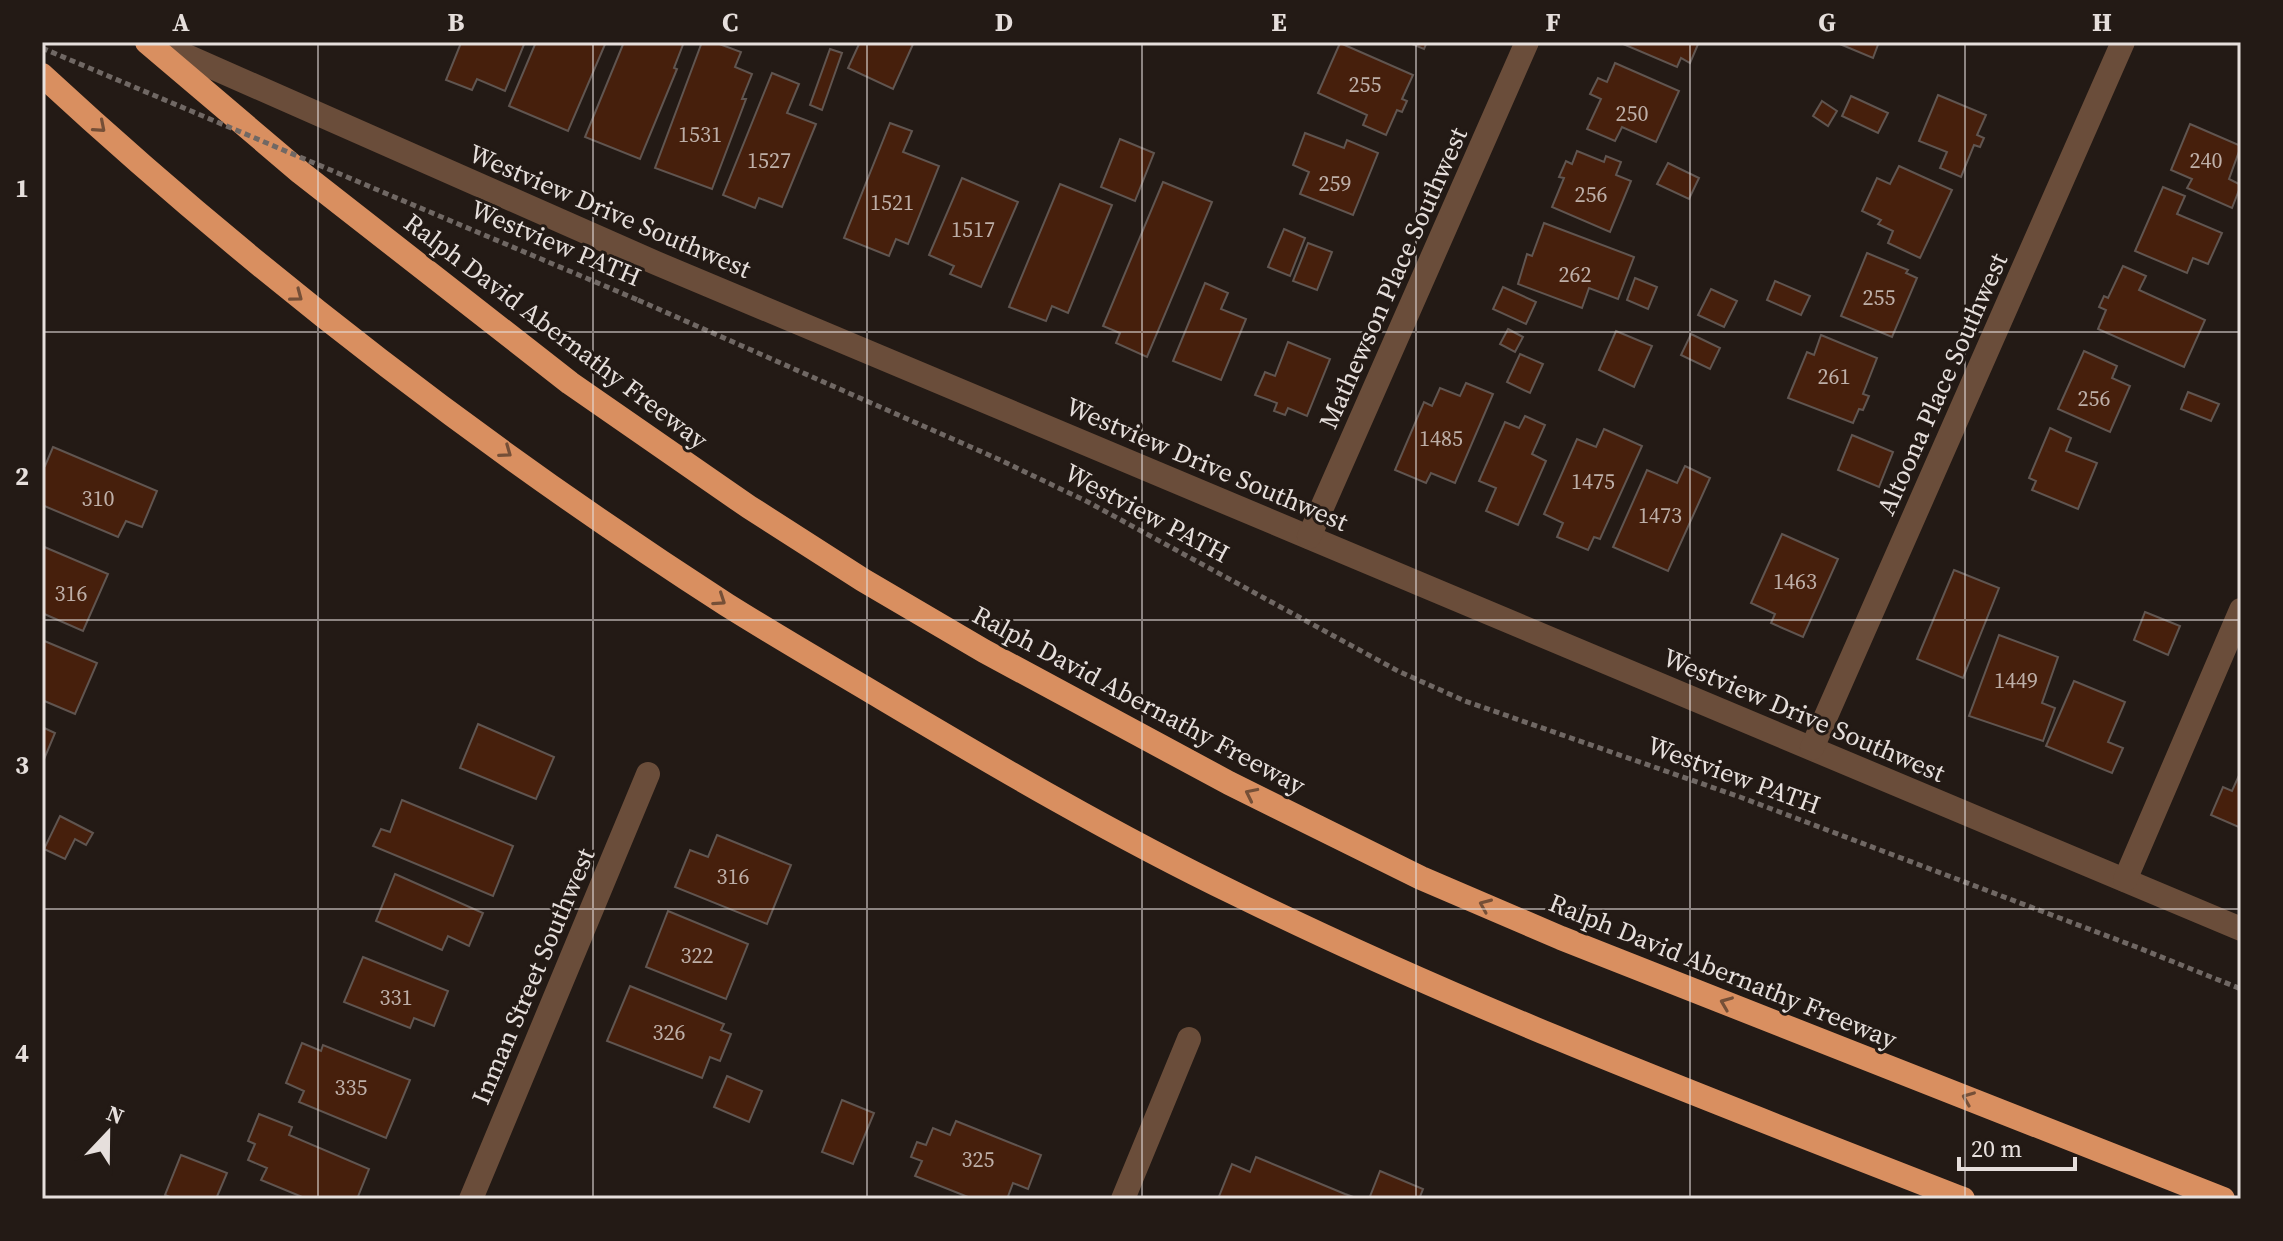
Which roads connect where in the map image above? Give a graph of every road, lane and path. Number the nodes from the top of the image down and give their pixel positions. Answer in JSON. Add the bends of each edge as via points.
{"nodes":[{"id":1,"x":147,"y":42,"type":"edge"},
{"id":2,"x":155,"y":42,"type":"edge"},
{"id":3,"x":1527,"y":42,"type":"edge"},
{"id":4,"x":2123,"y":42,"type":"edge"},
{"id":5,"x":42,"y":48,"type":"edge"},
{"id":6,"x":42,"y":75,"type":"edge"},
{"id":7,"x":1309,"y":537,"type":"junction"},
{"id":8,"x":2241,"y":610,"type":"edge"},
{"id":9,"x":1812,"y":748,"type":"junction"},
{"id":10,"x":648,"y":774,"type":"dead end"},
{"id":11,"x":2125,"y":880,"type":"junction"},
{"id":12,"x":2241,"y":929,"type":"edge"},
{"id":13,"x":2241,"y":989,"type":"edge"},
{"id":14,"x":1189,"y":1039,"type":"dead end"},
{"id":15,"x":471,"y":1199,"type":"edge"},
{"id":16,"x":1123,"y":1199,"type":"edge"},
{"id":17,"x":1963,"y":1199,"type":"edge"},
{"id":18,"x":2223,"y":1199,"type":"edge"}],
"edges":[{"from":18,"to":1,"type":"highway","name":"Ralph David Abernathy Freeway","one_way":true,"via":[[1421,878],[1229,783],[984,651],[749,507],[570,383],[300,172]]},
{"from":2,"to":7,"type":"street","name":"Westview Drive Southwest","via":[[656,263]]},
{"from":3,"to":7,"type":"street","name":"Mathewson Place Southwest"},
{"from":4,"to":9,"type":"street","name":"Altoona Place Southwest"},
{"from":5,"to":13,"type":"path","name":"Westview PATH","bridge":true,"via":[[998,459],[1088,502],[1398,671],[1465,701],[1740,797]]},
{"from":6,"to":17,"type":"highway","one_way":true,"via":[[288,289],[581,507],[731,608],[1033,788],[1235,894],[1433,986]]},
{"from":7,"to":9,"type":"street","name":"Westview Drive Southwest"},
{"from":8,"to":11,"type":"street"},
{"from":9,"to":11,"type":"street","name":"Westview Drive Southwest"},
{"from":10,"to":15,"type":"street","name":"Inman Street Southwest"},
{"from":11,"to":12,"type":"street","name":"Westview Drive Southwest"},
{"from":14,"to":16,"type":"street"}]}
